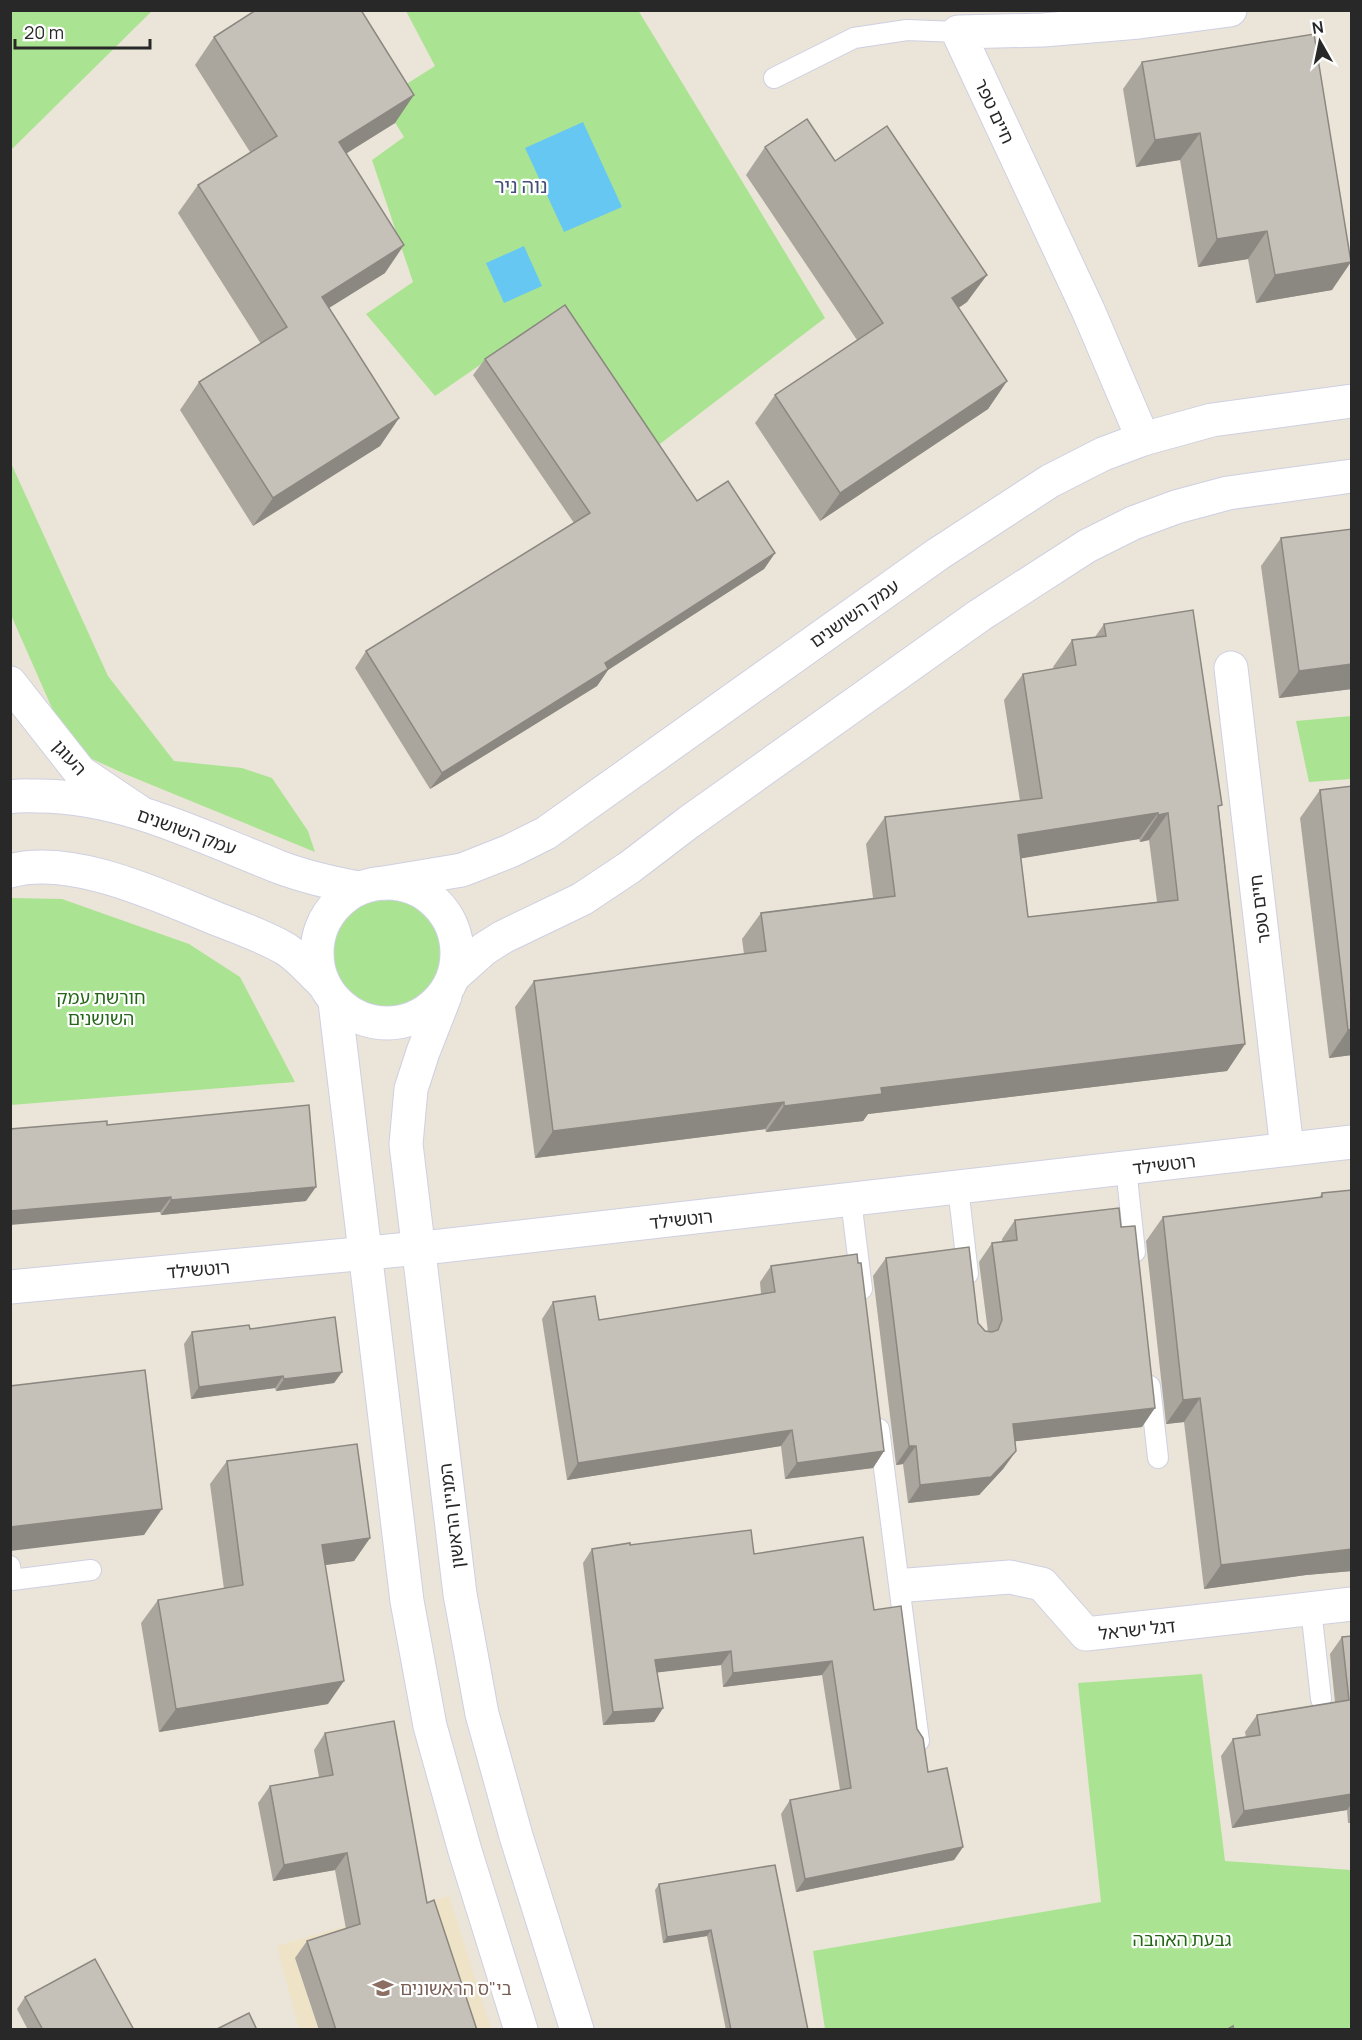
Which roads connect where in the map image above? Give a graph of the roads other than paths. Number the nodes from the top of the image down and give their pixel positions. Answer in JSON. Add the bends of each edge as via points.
{"nodes":[{"id":1,"x":1230,"y":10,"type":"edge"},
{"id":2,"x":958,"y":32,"type":"junction"},
{"id":3,"x":774,"y":78,"type":"dead end"},
{"id":4,"x":1352,"y":401,"type":"edge"},
{"id":5,"x":1143,"y":439,"type":"junction"},
{"id":6,"x":1352,"y":476,"type":"edge"},
{"id":7,"x":1231,"y":668,"type":"dead end"},
{"id":8,"x":10,"y":683,"type":"edge"},
{"id":9,"x":10,"y":797,"type":"edge"},
{"id":10,"x":144,"y":815,"type":"junction"},
{"id":11,"x":10,"y":871,"type":"edge"},
{"id":12,"x":371,"y":885,"type":"junction"},
{"id":13,"x":450,"y":985,"type":"junction"},
{"id":14,"x":329,"y":992,"type":"junction"},
{"id":15,"x":1352,"y":1142,"type":"edge"},
{"id":16,"x":1287,"y":1149,"type":"junction"},
{"id":17,"x":1126,"y":1168,"type":"junction"},
{"id":18,"x":958,"y":1187,"type":"junction"},
{"id":19,"x":850,"y":1200,"type":"junction"},
{"id":20,"x":418,"y":1249,"type":"junction"},
{"id":21,"x":366,"y":1254,"type":"junction"},
{"id":22,"x":1137,"y":1269,"type":"edge"},
{"id":23,"x":10,"y":1287,"type":"edge"},
{"id":24,"x":971,"y":1294,"type":"edge"},
{"id":25,"x":864,"y":1309,"type":"edge"},
{"id":26,"x":1148,"y":1364,"type":"edge"},
{"id":27,"x":877,"y":1413,"type":"edge"},
{"id":28,"x":1158,"y":1458,"type":"dead end"},
{"id":29,"x":10,"y":1566,"type":"edge"},
{"id":30,"x":91,"y":1570,"type":"dead end"},
{"id":31,"x":908,"y":1585,"type":"dead end"},
{"id":32,"x":1352,"y":1604,"type":"edge"},
{"id":33,"x":1311,"y":1609,"type":"junction"},
{"id":34,"x":1320,"y":1699,"type":"dead end"},
{"id":35,"x":920,"y":1741,"type":"edge"},
{"id":36,"x":521,"y":2030,"type":"edge"},
{"id":37,"x":577,"y":2030,"type":"edge"}],
"edges":[{"from":1,"to":2,"type":"street","via":[[1043,30]]},
{"from":2,"to":3,"type":"lane","via":[[906,30],[854,38]]},
{"from":2,"to":5,"type":"street","name":"חיים טפר","via":[[1088,310]]},
{"from":4,"to":5,"type":"street","name":"עמק השושנים","via":[[1212,420]]},
{"from":5,"to":12,"type":"street","name":"עמק השושנים","via":[[1050,481],[991,518],[546,833],[462,870]]},
{"from":6,"to":13,"type":"street","via":[[1228,493],[1133,523],[1087,546],[980,615],[630,867],[582,899],[484,949]]},
{"from":7,"to":16,"type":"street","name":"חיים טפר"},
{"from":8,"to":10,"type":"street","name":"העוגן","via":[[80,772]]},
{"from":9,"to":10,"type":"street","name":"עמק השושנים","via":[[62,796]]},
{"from":10,"to":12,"type":"street","name":"עמק השושנים","via":[[281,868],[325,881]]},
{"from":11,"to":14,"type":"street","via":[[56,867],[94,874],[160,895],[257,934],[286,950]]},
{"from":12,"to":13,"type":"street","via":[[408,886],[440,906],[453,926],[458,950]]},
{"from":12,"to":14,"type":"street","via":[[339,902],[329,912],[319,934],[316,958]]},
{"from":13,"to":14,"type":"street","via":[[427,1012],[404,1022],[380,1024],[356,1017]]},
{"from":13,"to":20,"type":"street","name":"המניין הראשון","via":[[411,1089],[406,1144]]},
{"from":14,"to":21,"type":"street"},
{"from":15,"to":16,"type":"street","name":"רוטשילד"},
{"from":16,"to":17,"type":"street","name":"רוטשילד"},
{"from":17,"to":18,"type":"street","name":"רוטשילד"},
{"from":17,"to":22,"type":"lane"},
{"from":18,"to":19,"type":"street","name":"רוטשילד"},
{"from":18,"to":24,"type":"lane"},
{"from":19,"to":20,"type":"street","name":"רוטשילד"},
{"from":19,"to":25,"type":"lane"},
{"from":20,"to":21,"type":"street","name":"רוטשילד"},
{"from":20,"to":37,"type":"street","name":"המניין הראשון","via":[[460,1594],[482,1714]]},
{"from":21,"to":23,"type":"street","name":"רוטשילד"},
{"from":21,"to":36,"type":"street","via":[[407,1601],[430,1726]]},
{"from":26,"to":28,"type":"lane"},
{"from":27,"to":35,"type":"lane"},
{"from":29,"to":30,"type":"lane","via":[[12,1580]]},
{"from":31,"to":33,"type":"street","name":"דגל ישראל","via":[[1010,1577],[1042,1584],[1086,1634]]},
{"from":32,"to":33,"type":"street","name":"דגל ישראל"},
{"from":33,"to":34,"type":"lane"}]}
